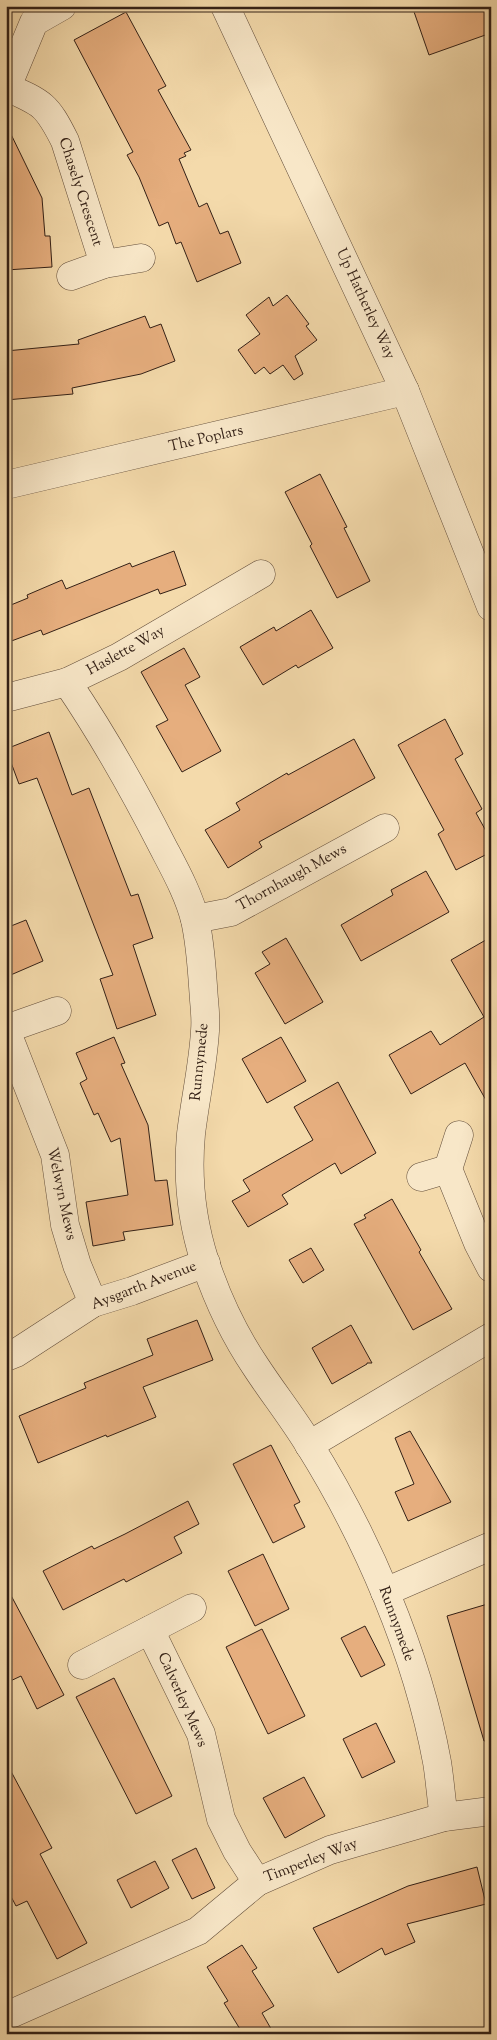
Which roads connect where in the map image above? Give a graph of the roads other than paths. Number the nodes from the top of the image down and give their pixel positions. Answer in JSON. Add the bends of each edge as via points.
{"nodes":[{"id":1,"x":62,"y":6,"type":"edge"},
{"id":2,"x":226,"y":6,"type":"edge"},
{"id":3,"x":7,"y":87,"type":"edge"},
{"id":4,"x":142,"y":258,"type":"dead end"},
{"id":5,"x":104,"y":264,"type":"junction"},
{"id":6,"x":71,"y":276,"type":"dead end"},
{"id":7,"x":405,"y":390,"type":"junction"},
{"id":8,"x":6,"y":485,"type":"edge"},
{"id":9,"x":243,"y":575,"type":"dead end"},
{"id":10,"x":491,"y":608,"type":"edge"},
{"id":11,"x":66,"y":682,"type":"junction"},
{"id":12,"x":6,"y":698,"type":"edge"},
{"id":13,"x":385,"y":828,"type":"dead end"},
{"id":14,"x":195,"y":919,"type":"junction"},
{"id":15,"x":56,"y":1011,"type":"dead end"},
{"id":16,"x":6,"y":1030,"type":"edge"},
{"id":17,"x":459,"y":1135,"type":"dead end"},
{"id":18,"x":448,"y":1169,"type":"junction"},
{"id":19,"x":421,"y":1177,"type":"dead end"},
{"id":20,"x":206,"y":1263,"type":"junction"},
{"id":21,"x":491,"y":1268,"type":"edge"},
{"id":22,"x":93,"y":1303,"type":"junction"},
{"id":23,"x":491,"y":1337,"type":"edge"},
{"id":24,"x":6,"y":1357,"type":"edge"},
{"id":25,"x":309,"y":1444,"type":"junction"},
{"id":26,"x":491,"y":1546,"type":"edge"},
{"id":27,"x":385,"y":1592,"type":"junction"},
{"id":28,"x":192,"y":1608,"type":"dead end"},
{"id":29,"x":150,"y":1630,"type":"junction"},
{"id":30,"x":82,"y":1665,"type":"dead end"},
{"id":31,"x":491,"y":1811,"type":"edge"},
{"id":32,"x":444,"y":1817,"type":"junction"},
{"id":33,"x":257,"y":1882,"type":"junction"},
{"id":34,"x":13,"y":2014,"type":"edge"}],
"edges":[{"from":1,"to":3,"type":"street","name":"Chasely Crescent","via":[[34,22]]},
{"from":2,"to":7,"type":"street","name":"Up Hatherley Way"},
{"from":3,"to":5,"type":"street","name":"Chasely Crescent","via":[[35,99],[48,110],[57,125]]},
{"from":4,"to":5,"type":"street","name":"Chasely Crescent"},
{"from":5,"to":6,"type":"street","name":"Chasely Crescent"},
{"from":7,"to":8,"type":"street","name":"The Poplars"},
{"from":7,"to":10,"type":"street","name":"Up Hatherley Way"},
{"from":9,"to":11,"type":"street","name":"Haslette Way","via":[[119,657]]},
{"from":11,"to":12,"type":"street","name":"Haslette Way"},
{"from":11,"to":14,"type":"street","name":"Runnymede","via":[[134,789]]},
{"from":13,"to":14,"type":"street","name":"Thornhaugh Mews","via":[[231,912]]},
{"from":14,"to":20,"type":"street","name":"Runnymede","via":[[206,1029],[191,1136],[190,1168],[193,1209]]},
{"from":15,"to":16,"type":"street","name":"Welwyn Mews"},
{"from":16,"to":22,"type":"street","name":"Welwyn Mews","via":[[55,1155],[64,1225]]},
{"from":17,"to":18,"type":"street"},
{"from":18,"to":19,"type":"street"},
{"from":18,"to":21,"type":"street"},
{"from":20,"to":22,"type":"street","name":"Aysgarth Avenue"},
{"from":20,"to":25,"type":"street","name":"Runnymede","via":[[236,1333]]},
{"from":22,"to":24,"type":"street","name":"Aysgarth Avenue"},
{"from":23,"to":25,"type":"street"},
{"from":25,"to":27,"type":"street","name":"Runnymede","via":[[340,1498]]},
{"from":26,"to":27,"type":"street"},
{"from":27,"to":32,"type":"street","name":"Runnymede","via":[[423,1703],[437,1762]]},
{"from":28,"to":29,"type":"street"},
{"from":29,"to":30,"type":"street"},
{"from":29,"to":33,"type":"street","name":"Calverley Mews","via":[[200,1734],[221,1819]]},
{"from":31,"to":32,"type":"street","name":"Timperley Way"},
{"from":32,"to":33,"type":"street","name":"Timperley Way","via":[[330,1850]]},
{"from":33,"to":34,"type":"street","name":"Timperley Way","via":[[198,1931]]}]}
